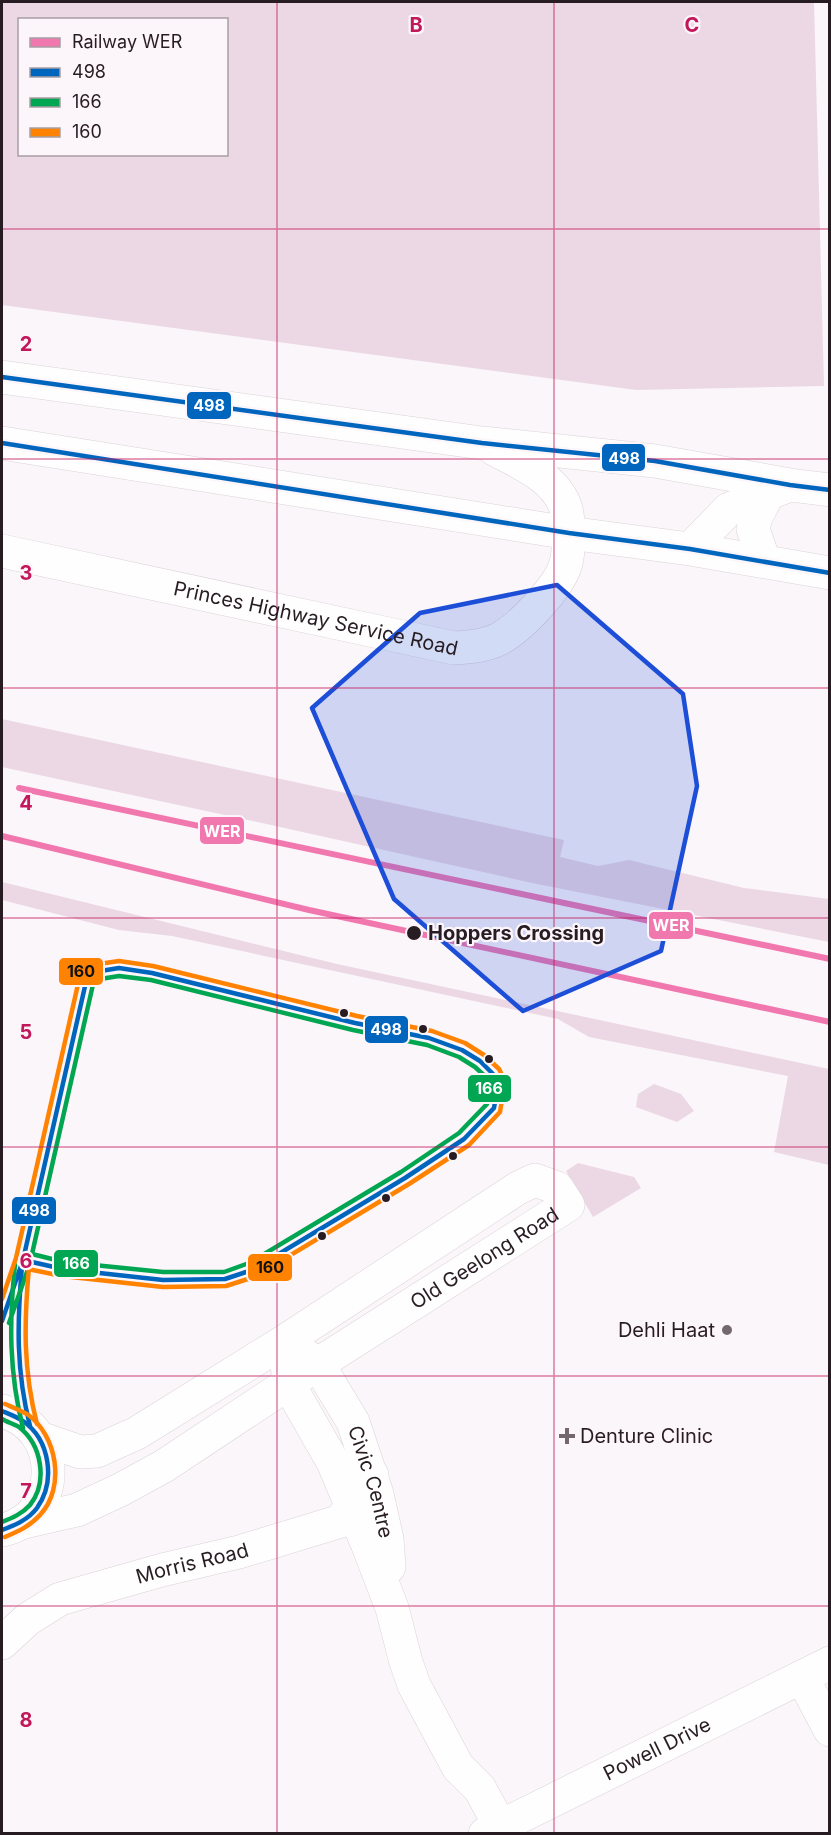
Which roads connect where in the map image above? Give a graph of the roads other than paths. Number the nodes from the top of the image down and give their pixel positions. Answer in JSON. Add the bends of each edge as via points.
{"nodes":[{"id":1,"x":2,"y":377,"type":"edge"},
{"id":2,"x":2,"y":443,"type":"edge"},
{"id":3,"x":482,"y":443,"type":"junction"},
{"id":4,"x":779,"y":489,"type":"junction"},
{"id":5,"x":830,"y":490,"type":"edge"},
{"id":6,"x":569,"y":533,"type":"junction"},
{"id":7,"x":690,"y":549,"type":"junction"},
{"id":8,"x":2,"y":551,"type":"edge"},
{"id":9,"x":764,"y":561,"type":"junction"},
{"id":10,"x":830,"y":573,"type":"edge"},
{"id":11,"x":285,"y":1341,"type":"junction"},
{"id":12,"x":318,"y":1364,"type":"junction"},
{"id":13,"x":289,"y":1385,"type":"junction"},
{"id":14,"x":2,"y":1411,"type":"edge"},
{"id":15,"x":353,"y":1422,"type":"junction"},
{"id":16,"x":40,"y":1438,"type":"junction"},
{"id":17,"x":333,"y":1462,"type":"junction"},
{"id":18,"x":372,"y":1475,"type":"junction"},
{"id":19,"x":352,"y":1506,"type":"junction"},
{"id":20,"x":7,"y":1529,"type":"edge"},
{"id":21,"x":392,"y":1608,"type":"junction"},
{"id":22,"x":2,"y":1643,"type":"edge"},
{"id":23,"x":816,"y":1670,"type":"edge"},
{"id":24,"x":830,"y":1730,"type":"edge"},
{"id":25,"x":486,"y":1831,"type":"edge"}],
"edges":[{"from":1,"to":3,"type":"main road"},
{"from":2,"to":6,"type":"main road"},
{"from":3,"to":4,"type":"main road","via":[[655,461]]},
{"from":3,"to":6,"type":"main road","name":"Princes Highway Service Road","via":[[524,465],[554,489],[566,509]]},
{"from":4,"to":5,"type":"main road"},
{"from":4,"to":7,"type":"main road","via":[[729,509]]},
{"from":4,"to":9,"type":"main road","via":[[756,518],[753,529]]},
{"from":6,"to":7,"type":"main road"},
{"from":6,"to":8,"type":"main road","name":"Princes Highway Service Road","via":[[566,566],[516,627],[500,639],[454,648]]},
{"from":7,"to":9,"type":"main road"},
{"from":9,"to":10,"type":"main road"},
{"from":11,"to":12,"type":"main road"},
{"from":11,"to":12,"type":"main road","name":"Old Geelong Road","via":[[518,1188],[535,1180],[557,1188],[568,1205]]},
{"from":11,"to":13,"type":"main road"},
{"from":11,"to":16,"type":"main road","name":"Old Geelong Road","via":[[156,1422],[97,1451],[80,1452]]},
{"from":12,"to":13,"type":"main road","name":"Old Geelong Road"},
{"from":12,"to":15,"type":"main road","name":"Civic Centre"},
{"from":13,"to":17,"type":"main road","name":"Civic Centre"},
{"from":13,"to":20,"type":"main road","name":"Old Geelong Road","via":[[120,1490],[77,1509]]},
{"from":14,"to":16,"type":"main road","via":[[30,1426]]},
{"from":15,"to":17,"type":"main road"},
{"from":15,"to":18,"type":"main road","name":"Civic Centre"},
{"from":16,"to":20,"type":"main road","via":[[48,1461],[47,1485],[37,1507]]},
{"from":17,"to":18,"type":"main road"},
{"from":17,"to":19,"type":"main road","name":"Civic Centre"},
{"from":18,"to":19,"type":"main road","name":"Morris Road"},
{"from":18,"to":21,"type":"main road","name":"Civic Centre","via":[[387,1539]]},
{"from":19,"to":21,"type":"main road","name":"Civic Centre"},
{"from":19,"to":22,"type":"main road","name":"Morris Road","via":[[341,1521],[321,1528],[60,1599],[28,1619]]},
{"from":21,"to":25,"type":"main road","name":"Civic Centre","via":[[414,1685],[458,1767],[480,1789]]},
{"from":23,"to":24,"type":"main road"},
{"from":23,"to":25,"type":"main road","name":"Powell Drive"}]}
